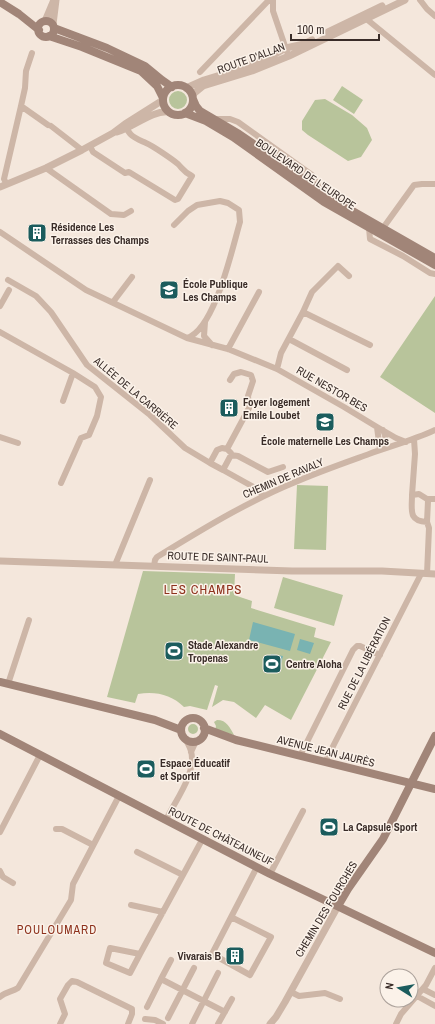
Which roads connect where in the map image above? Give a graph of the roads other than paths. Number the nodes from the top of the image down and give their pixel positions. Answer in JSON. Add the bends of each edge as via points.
{"nodes":[{"id":1,"x":55,"y":0,"type":"edge"},
{"id":2,"x":269,"y":0,"type":"edge"},
{"id":3,"x":273,"y":0,"type":"edge"},
{"id":4,"x":395,"y":0,"type":"edge"},
{"id":5,"x":405,"y":0,"type":"edge"},
{"id":6,"x":420,"y":0,"type":"edge"},
{"id":7,"x":0,"y":2,"type":"edge"},
{"id":8,"x":261,"y":8,"type":"junction"},
{"id":9,"x":273,"y":11,"type":"junction"},
{"id":10,"x":435,"y":16,"type":"edge"},
{"id":11,"x":364,"y":17,"type":"junction"},
{"id":12,"x":47,"y":25,"type":"junction"},
{"id":13,"x":49,"y":36,"type":"junction"},
{"id":14,"x":286,"y":48,"type":"junction"},
{"id":15,"x":32,"y":53,"type":"dead end"},
{"id":16,"x":289,"y":56,"type":"junction"},
{"id":17,"x":200,"y":72,"type":"dead end"},
{"id":18,"x":435,"y":75,"type":"edge"},
{"id":19,"x":172,"y":87,"type":"junction"},
{"id":20,"x":186,"y":88,"type":"junction"},
{"id":21,"x":192,"y":97,"type":"junction"},
{"id":22,"x":163,"y":99,"type":"junction"},
{"id":23,"x":21,"y":106,"type":"junction"},
{"id":24,"x":169,"y":112,"type":"junction"},
{"id":25,"x":185,"y":113,"type":"junction"},
{"id":26,"x":126,"y":126,"type":"junction"},
{"id":27,"x":90,"y":146,"type":"junction"},
{"id":28,"x":82,"y":150,"type":"junction"},
{"id":29,"x":46,"y":168,"type":"junction"},
{"id":30,"x":435,"y":184,"type":"edge"},
{"id":31,"x":3,"y":185,"type":"edge"},
{"id":32,"x":131,"y":211,"type":"dead end"},
{"id":33,"x":174,"y":225,"type":"dead end"},
{"id":34,"x":369,"y":228,"type":"junction"},
{"id":35,"x":383,"y":228,"type":"junction"},
{"id":36,"x":0,"y":232,"type":"edge"},
{"id":37,"x":435,"y":258,"type":"edge"},
{"id":38,"x":435,"y":266,"type":"edge"},
{"id":39,"x":435,"y":274,"type":"edge"},
{"id":40,"x":349,"y":276,"type":"dead end"},
{"id":41,"x":132,"y":277,"type":"dead end"},
{"id":42,"x":8,"y":280,"type":"dead end"},
{"id":43,"x":9,"y":290,"type":"dead end"},
{"id":44,"x":259,"y":292,"type":"dead end"},
{"id":45,"x":113,"y":302,"type":"junction"},
{"id":46,"x":0,"y":306,"type":"edge"},
{"id":47,"x":303,"y":312,"type":"junction"},
{"id":48,"x":205,"y":322,"type":"junction"},
{"id":49,"x":0,"y":332,"type":"edge"},
{"id":50,"x":187,"y":338,"type":"junction"},
{"id":51,"x":289,"y":339,"type":"junction"},
{"id":52,"x":370,"y":345,"type":"dead end"},
{"id":53,"x":216,"y":346,"type":"junction"},
{"id":54,"x":228,"y":349,"type":"junction"},
{"id":55,"x":277,"y":369,"type":"junction"},
{"id":56,"x":346,"y":370,"type":"dead end"},
{"id":57,"x":73,"y":373,"type":"junction"},
{"id":58,"x":230,"y":380,"type":"dead end"},
{"id":59,"x":63,"y":401,"type":"dead end"},
{"id":60,"x":376,"y":427,"type":"junction"},
{"id":61,"x":383,"y":430,"type":"junction"},
{"id":62,"x":435,"y":430,"type":"edge"},
{"id":63,"x":0,"y":437,"type":"edge"},
{"id":64,"x":414,"y":439,"type":"junction"},
{"id":65,"x":406,"y":442,"type":"junction"},
{"id":66,"x":18,"y":443,"type":"dead end"},
{"id":67,"x":227,"y":449,"type":"junction"},
{"id":68,"x":383,"y":449,"type":"junction"},
{"id":69,"x":231,"y":455,"type":"junction"},
{"id":70,"x":210,"y":462,"type":"junction"},
{"id":71,"x":283,"y":467,"type":"dead end"},
{"id":72,"x":223,"y":470,"type":"junction"},
{"id":73,"x":150,"y":480,"type":"dead end"},
{"id":74,"x":61,"y":483,"type":"dead end"},
{"id":75,"x":412,"y":495,"type":"junction"},
{"id":76,"x":263,"y":496,"type":"junction"},
{"id":77,"x":427,"y":499,"type":"junction"},
{"id":78,"x":435,"y":499,"type":"edge"},
{"id":79,"x":428,"y":522,"type":"junction"},
{"id":80,"x":0,"y":561,"type":"edge"},
{"id":81,"x":115,"y":565,"type":"junction"},
{"id":82,"x":154,"y":566,"type":"junction"},
{"id":83,"x":424,"y":574,"type":"junction"},
{"id":84,"x":435,"y":574,"type":"edge"},
{"id":85,"x":30,"y":620,"type":"dead end"},
{"id":86,"x":380,"y":655,"type":"junction"},
{"id":87,"x":4,"y":683,"type":"edge"},
{"id":88,"x":182,"y":726,"type":"junction"},
{"id":89,"x":0,"y":734,"type":"edge"},
{"id":90,"x":201,"y":735,"type":"junction"},
{"id":91,"x":435,"y":736,"type":"edge"},
{"id":92,"x":186,"y":739,"type":"junction"},
{"id":93,"x":191,"y":752,"type":"junction"},
{"id":94,"x":40,"y":755,"type":"junction"},
{"id":95,"x":300,"y":756,"type":"junction"},
{"id":96,"x":325,"y":762,"type":"junction"},
{"id":97,"x":411,"y":783,"type":"junction"},
{"id":98,"x":435,"y":789,"type":"edge"},
{"id":99,"x":119,"y":796,"type":"junction"},
{"id":100,"x":303,"y":811,"type":"dead end"},
{"id":101,"x":166,"y":820,"type":"junction"},
{"id":102,"x":56,"y":829,"type":"dead end"},
{"id":103,"x":0,"y":832,"type":"edge"},
{"id":104,"x":202,"y":840,"type":"junction"},
{"id":105,"x":93,"y":845,"type":"junction"},
{"id":106,"x":137,"y":852,"type":"dead end"},
{"id":107,"x":257,"y":867,"type":"junction"},
{"id":108,"x":0,"y":871,"type":"edge"},
{"id":109,"x":270,"y":874,"type":"junction"},
{"id":110,"x":183,"y":875,"type":"junction"},
{"id":111,"x":12,"y":883,"type":"dead end"},
{"id":112,"x":131,"y":905,"type":"dead end"},
{"id":113,"x":338,"y":906,"type":"junction"},
{"id":114,"x":163,"y":912,"type":"junction"},
{"id":115,"x":231,"y":917,"type":"junction"},
{"id":116,"x":435,"y":953,"type":"edge"},
{"id":117,"x":140,"y":954,"type":"junction"},
{"id":118,"x":171,"y":960,"type":"dead end"},
{"id":119,"x":194,"y":968,"type":"dead end"},
{"id":120,"x":435,"y":968,"type":"edge"},
{"id":121,"x":218,"y":974,"type":"dead end"},
{"id":122,"x":161,"y":979,"type":"junction"},
{"id":123,"x":423,"y":989,"type":"junction"},
{"id":124,"x":183,"y":990,"type":"junction"},
{"id":125,"x":290,"y":992,"type":"junction"},
{"id":126,"x":419,"y":994,"type":"edge"},
{"id":127,"x":435,"y":995,"type":"edge"},
{"id":128,"x":0,"y":997,"type":"edge"},
{"id":129,"x":419,"y":997,"type":"edge"},
{"id":130,"x":232,"y":999,"type":"dead end"},
{"id":131,"x":340,"y":999,"type":"dead end"},
{"id":132,"x":204,"y":1001,"type":"junction"},
{"id":133,"x":435,"y":1006,"type":"edge"},
{"id":134,"x":147,"y":1007,"type":"dead end"},
{"id":135,"x":406,"y":1008,"type":"edge"},
{"id":136,"x":225,"y":1012,"type":"junction"},
{"id":137,"x":168,"y":1018,"type":"dead end"},
{"id":138,"x":145,"y":1019,"type":"dead end"},
{"id":139,"x":60,"y":1024,"type":"edge"},
{"id":140,"x":128,"y":1024,"type":"edge"},
{"id":141,"x":164,"y":1024,"type":"edge"},
{"id":142,"x":192,"y":1024,"type":"edge"},
{"id":143,"x":218,"y":1024,"type":"edge"},
{"id":144,"x":270,"y":1024,"type":"edge"},
{"id":145,"x":396,"y":1024,"type":"edge"}],
"edges":[{"from":1,"to":12,"type":"street"},
{"from":2,"to":8,"type":"street"},
{"from":3,"to":9,"type":"street"},
{"from":4,"to":11,"type":"street","name":"ROUTE D'ALLAN"},
{"from":5,"to":11,"type":"street","name":"ROUTE D'ALLAN"},
{"from":6,"to":10,"type":"street"},
{"from":7,"to":12,"type":"main road","via":[[19,14]]},
{"from":8,"to":9,"type":"street"},
{"from":8,"to":17,"type":"street"},
{"from":9,"to":14,"type":"street"},
{"from":11,"to":14,"type":"street","name":"ROUTE D'ALLAN","via":[[304,44]]},
{"from":11,"to":16,"type":"street","name":"ROUTE D'ALLAN"},
{"from":11,"to":18,"type":"street"},
{"from":12,"to":13,"type":"main road","via":[[52,34]]},
{"from":12,"to":13,"type":"main road","via":[[43,36]]},
{"from":12,"to":19,"type":"main road","via":[[145,66]]},
{"from":13,"to":22,"type":"main road","via":[[141,71],[157,86]]},
{"from":14,"to":16,"type":"street"},
{"from":14,"to":20,"type":"street","name":"ROUTE D'ALLAN","via":[[270,57]]},
{"from":15,"to":23,"type":"street","via":[[26,71]]},
{"from":16,"to":21,"type":"street","name":"ROUTE D'ALLAN","via":[[203,86]]},
{"from":19,"to":20,"type":"main road"},
{"from":19,"to":22,"type":"main road","via":[[166,91]]},
{"from":20,"to":21,"type":"main road"},
{"from":21,"to":25,"type":"main road","via":[[191,108]]},
{"from":21,"to":35,"type":"main road","name":"BOULEVARD DE L'EUROPE","via":[[200,111],[239,134],[320,191]]},
{"from":22,"to":24,"type":"main road","via":[[164,107]]},
{"from":22,"to":26,"type":"street"},
{"from":23,"to":28,"type":"street"},
{"from":23,"to":31,"type":"street"},
{"from":24,"to":25,"type":"main road","via":[[177,115]]},
{"from":24,"to":26,"type":"street","via":[[162,111]]},
{"from":25,"to":34,"type":"main road","name":"BOULEVARD DE L'EUROPE","via":[[206,121],[233,137],[324,202]]},
{"from":26,"to":27,"type":"street"},
{"from":26,"to":27,"type":"street","via":[[128,132],[139,141],[178,164],[182,171],[192,176],[178,199],[175,200],[129,172],[125,173],[93,152]]},
{"from":27,"to":28,"type":"street"},
{"from":28,"to":29,"type":"street"},
{"from":29,"to":31,"type":"street"},
{"from":29,"to":32,"type":"street","via":[[112,214]]},
{"from":30,"to":35,"type":"street","via":[[414,185]]},
{"from":33,"to":48,"type":"street","via":[[198,205],[220,201],[239,210],[240,222],[224,278],[216,302]]},
{"from":34,"to":38,"type":"main road","name":"BOULEVARD DE L'EUROPE"},
{"from":34,"to":39,"type":"street","via":[[370,239]]},
{"from":35,"to":37,"type":"main road","name":"BOULEVARD DE L'EUROPE"},
{"from":36,"to":45,"type":"street","name":"RUE NESTOR BES","via":[[86,290]]},
{"from":40,"to":47,"type":"street","via":[[338,266],[312,292]]},
{"from":41,"to":45,"type":"street"},
{"from":42,"to":70,"type":"street","name":"ALLÉE DE LA CARRIÈRE","via":[[36,296],[51,312],[87,365],[150,415],[185,448]]},
{"from":43,"to":46,"type":"street"},
{"from":44,"to":54,"type":"street"},
{"from":45,"to":50,"type":"street","name":"RUE NESTOR BES"},
{"from":47,"to":51,"type":"street"},
{"from":47,"to":52,"type":"street"},
{"from":48,"to":50,"type":"street","via":[[192,337]]},
{"from":48,"to":53,"type":"street","via":[[204,336]]},
{"from":49,"to":57,"type":"street"},
{"from":50,"to":53,"type":"street","name":"RUE NESTOR BES"},
{"from":51,"to":55,"type":"street","via":[[281,353]]},
{"from":51,"to":56,"type":"street"},
{"from":53,"to":54,"type":"street","name":"RUE NESTOR BES"},
{"from":54,"to":55,"type":"street","name":"RUE NESTOR BES"},
{"from":55,"to":60,"type":"street","name":"RUE NESTOR BES"},
{"from":57,"to":59,"type":"street"},
{"from":57,"to":74,"type":"street","via":[[95,387],[101,397],[89,435],[81,438]]},
{"from":58,"to":67,"type":"street","via":[[234,374],[241,372],[251,375],[253,381],[248,396],[249,408]]},
{"from":60,"to":61,"type":"street","name":"RUE NESTOR BES"},
{"from":60,"to":68,"type":"street"},
{"from":61,"to":65,"type":"street","name":"RUE NESTOR BES"},
{"from":61,"to":68,"type":"street","via":[[386,435]]},
{"from":62,"to":64,"type":"street","name":"CHEMIN DE RAVALY"},
{"from":63,"to":66,"type":"street"},
{"from":64,"to":65,"type":"street","name":"CHEMIN DE RAVALY"},
{"from":64,"to":75,"type":"street"},
{"from":65,"to":68,"type":"street","name":"CHEMIN DE RAVALY"},
{"from":67,"to":69,"type":"street"},
{"from":67,"to":70,"type":"street","via":[[217,450]]},
{"from":68,"to":76,"type":"street","name":"CHEMIN DE RAVALY"},
{"from":69,"to":71,"type":"street","via":[[238,456],[268,472]]},
{"from":69,"to":72,"type":"street"},
{"from":70,"to":72,"type":"street","name":"ALLÉE DE LA CARRIÈRE"},
{"from":72,"to":76,"type":"street","name":"ALLÉE DE LA CARRIÈRE","via":[[259,490]]},
{"from":73,"to":81,"type":"street"},
{"from":75,"to":77,"type":"street","via":[[419,494]]},
{"from":75,"to":79,"type":"street","via":[[412,513],[415,519]]},
{"from":76,"to":82,"type":"street","name":"CHEMIN DE RAVALY","via":[[223,516],[163,554],[155,560]]},
{"from":77,"to":78,"type":"street"},
{"from":77,"to":79,"type":"street"},
{"from":79,"to":83,"type":"street"},
{"from":80,"to":81,"type":"street","name":"ROUTE DE SAINT-PAUL"},
{"from":81,"to":82,"type":"street","name":"ROUTE DE SAINT-PAUL"},
{"from":82,"to":83,"type":"street","name":"ROUTE DE SAINT-PAUL"},
{"from":83,"to":84,"type":"street","name":"ROUTE DE SAINT-PAUL"},
{"from":83,"to":86,"type":"street","name":"RUE DE LA LIBÉRATION"},
{"from":85,"to":87,"type":"street"},
{"from":86,"to":95,"type":"street","via":[[360,646],[353,650]]},
{"from":86,"to":96,"type":"street","name":"RUE DE LA LIBÉRATION"},
{"from":87,"to":88,"type":"main road"},
{"from":88,"to":90,"type":"main road","via":[[188,719],[195,718],[201,722]]},
{"from":88,"to":92,"type":"main road","via":[[183,737]]},
{"from":89,"to":94,"type":"main road","name":"ROUTE DE CHÂTEAUNEUF"},
{"from":90,"to":92,"type":"main road","via":[[189,741]]},
{"from":90,"to":93,"type":"street"},
{"from":90,"to":95,"type":"main road","name":"AVENUE JEAN JAURÈS","via":[[236,740]]},
{"from":91,"to":97,"type":"main road","name":"CHEMIN DES FOURCHES"},
{"from":92,"to":93,"type":"street"},
{"from":93,"to":101,"type":"street","via":[[189,776]]},
{"from":94,"to":99,"type":"main road","name":"ROUTE DE CHÂTEAUNEUF"},
{"from":94,"to":103,"type":"street"},
{"from":95,"to":96,"type":"main road","name":"AVENUE JEAN JAURÈS"},
{"from":96,"to":97,"type":"main road","name":"AVENUE JEAN JAURÈS"},
{"from":97,"to":98,"type":"main road","name":"AVENUE JEAN JAURÈS"},
{"from":97,"to":113,"type":"main road","name":"CHEMIN DES FOURCHES","via":[[383,839]]},
{"from":99,"to":101,"type":"main road","name":"ROUTE DE CHÂTEAUNEUF"},
{"from":99,"to":105,"type":"street"},
{"from":100,"to":109,"type":"street"},
{"from":101,"to":104,"type":"main road","name":"ROUTE DE CHÂTEAUNEUF"},
{"from":102,"to":105,"type":"street","via":[[62,829]]},
{"from":104,"to":107,"type":"main road","name":"ROUTE DE CHÂTEAUNEUF"},
{"from":104,"to":110,"type":"street"},
{"from":105,"to":128,"type":"street","via":[[73,884],[71,900],[54,930],[18,988]]},
{"from":106,"to":110,"type":"street"},
{"from":107,"to":109,"type":"main road","name":"ROUTE DE CHÂTEAUNEUF"},
{"from":107,"to":115,"type":"street"},
{"from":108,"to":111,"type":"street","via":[[3,877]]},
{"from":109,"to":113,"type":"main road","name":"ROUTE DE CHÂTEAUNEUF"},
{"from":110,"to":114,"type":"street"},
{"from":112,"to":114,"type":"street"},
{"from":113,"to":116,"type":"main road","name":"ROUTE DE CHÂTEAUNEUF"},
{"from":113,"to":125,"type":"street","name":"CHEMIN DES FOURCHES"},
{"from":114,"to":117,"type":"street"},
{"from":115,"to":115,"type":"street","via":[[212,954],[250,975],[271,937]]},
{"from":117,"to":117,"type":"street","via":[[130,973],[106,963],[110,948]]},
{"from":118,"to":122,"type":"street"},
{"from":119,"to":124,"type":"street"},
{"from":120,"to":123,"type":"street"},
{"from":121,"to":132,"type":"street"},
{"from":122,"to":124,"type":"street"},
{"from":122,"to":134,"type":"street"},
{"from":123,"to":126,"type":"street"},
{"from":123,"to":127,"type":"street"},
{"from":124,"to":132,"type":"street"},
{"from":124,"to":137,"type":"street"},
{"from":125,"to":131,"type":"street","via":[[299,996],[325,994]]},
{"from":125,"to":144,"type":"street","name":"CHEMIN DES FOURCHES"},
{"from":129,"to":133,"type":"street"},
{"from":130,"to":136,"type":"street"},
{"from":132,"to":136,"type":"street"},
{"from":132,"to":142,"type":"street"},
{"from":135,"to":145,"type":"street"},
{"from":136,"to":143,"type":"street"},
{"from":138,"to":141,"type":"street"},
{"from":139,"to":140,"type":"street","via":[[65,1014],[60,999],[72,981],[132,1009]]}]}
